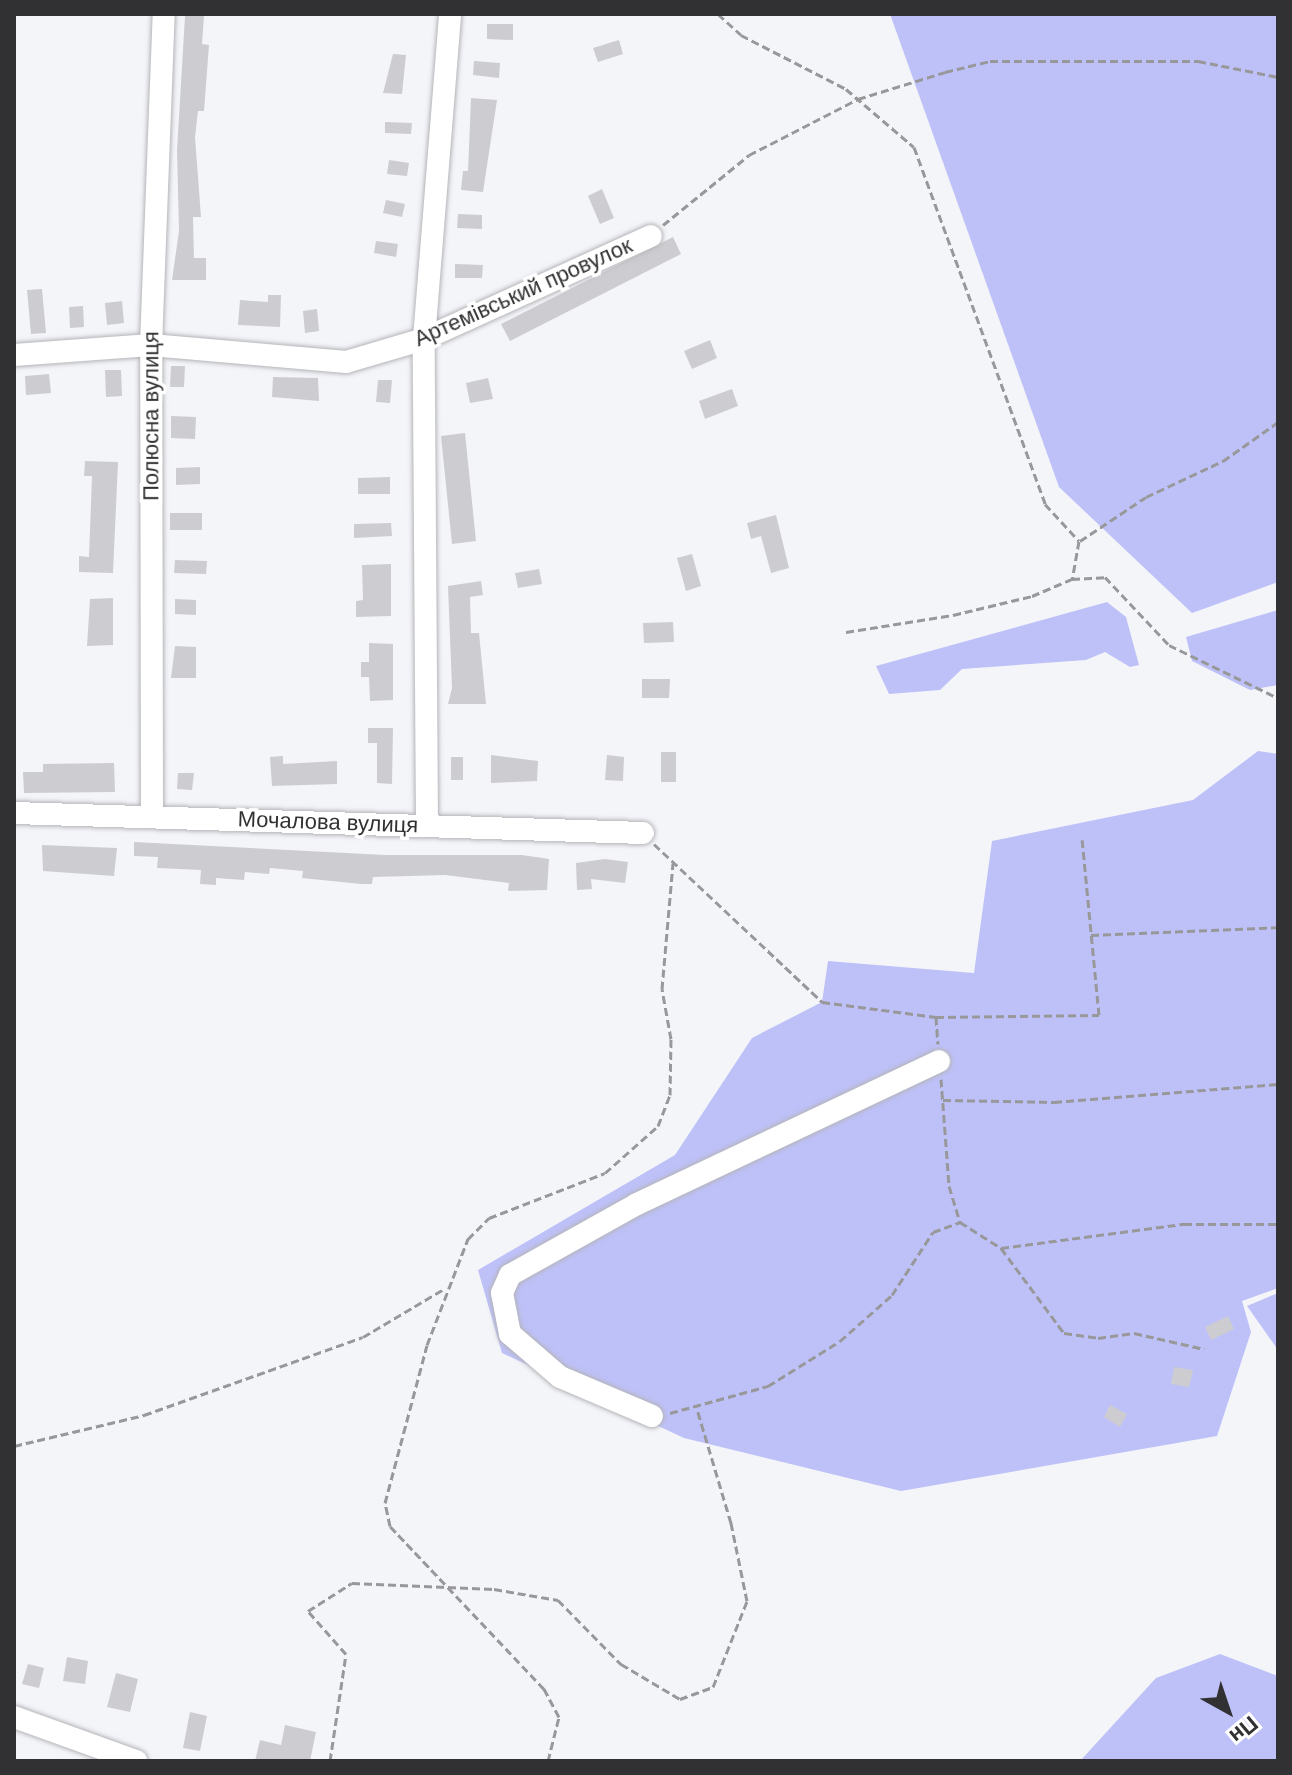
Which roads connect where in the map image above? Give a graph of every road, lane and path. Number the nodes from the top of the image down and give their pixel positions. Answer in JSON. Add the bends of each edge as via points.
{"nodes":[{"id":1,"x":164,"y":14,"type":"edge"},
{"id":2,"x":450,"y":14,"type":"edge"},
{"id":3,"x":718,"y":14,"type":"edge"},
{"id":4,"x":1278,"y":77,"type":"edge"},
{"id":5,"x":858,"y":99,"type":"junction"},
{"id":6,"x":651,"y":236,"type":"joint"},
{"id":7,"x":424,"y":339,"type":"junction"},
{"id":8,"x":151,"y":345,"type":"junction"},
{"id":9,"x":14,"y":355,"type":"edge"},
{"id":10,"x":1278,"y":422,"type":"edge"},
{"id":11,"x":1079,"y":541,"type":"junction"},
{"id":12,"x":1072,"y":579,"type":"junction"},
{"id":13,"x":846,"y":632,"type":"dead end"},
{"id":14,"x":1278,"y":698,"type":"edge"},
{"id":15,"x":14,"y":813,"type":"edge"},
{"id":16,"x":152,"y":817,"type":"junction"},
{"id":17,"x":427,"y":825,"type":"junction"},
{"id":18,"x":643,"y":833,"type":"joint"},
{"id":19,"x":1082,"y":840,"type":"dead end"},
{"id":20,"x":673,"y":863,"type":"junction"},
{"id":21,"x":1278,"y":927,"type":"edge"},
{"id":22,"x":1091,"y":935,"type":"junction"},
{"id":23,"x":936,"y":1017,"type":"junction"},
{"id":24,"x":939,"y":1061,"type":"junction"},
{"id":25,"x":1278,"y":1084,"type":"edge"},
{"id":26,"x":942,"y":1100,"type":"junction"},
{"id":27,"x":960,"y":1222,"type":"junction"},
{"id":28,"x":1278,"y":1224,"type":"edge"},
{"id":29,"x":1001,"y":1248,"type":"junction"},
{"id":30,"x":446,"y":1287,"type":"junction"},
{"id":31,"x":1204,"y":1349,"type":"dead end"},
{"id":32,"x":697,"y":1409,"type":"junction"},
{"id":33,"x":652,"y":1416,"type":"joint"},
{"id":34,"x":14,"y":1446,"type":"edge"},
{"id":35,"x":14,"y":1717,"type":"edge"},
{"id":36,"x":105,"y":1756,"type":"edge"},
{"id":37,"x":136,"y":1761,"type":"edge"},
{"id":38,"x":330,"y":1761,"type":"edge"},
{"id":39,"x":548,"y":1761,"type":"edge"}],
"edges":[{"from":1,"to":8,"type":"street","name":"Полюсна вулиця"},
{"from":2,"to":7,"type":"street"},
{"from":3,"to":5,"type":"path","via":[[741,35]]},
{"from":4,"to":5,"type":"path","via":[[1198,61],[990,61]]},
{"from":5,"to":6,"type":"path","via":[[749,155]]},
{"from":5,"to":11,"type":"path","via":[[914,147],[1045,504]]},
{"from":6,"to":7,"type":"street","name":"Артемівський провулок"},
{"from":7,"to":8,"type":"street","name":"Артемівський провулок","via":[[346,362]]},
{"from":7,"to":17,"type":"street"},
{"from":8,"to":9,"type":"street","name":"Артемівський провулок"},
{"from":8,"to":16,"type":"street","name":"Полюсна вулиця"},
{"from":10,"to":11,"type":"path","via":[[1223,461],[1146,497]]},
{"from":11,"to":12,"type":"path"},
{"from":12,"to":13,"type":"path","via":[[1032,596]]},
{"from":12,"to":14,"type":"path","via":[[1105,577],[1169,645]]},
{"from":15,"to":16,"type":"street","name":"Мочалова вулиця"},
{"from":16,"to":17,"type":"street","name":"Мочалова вулиця"},
{"from":17,"to":18,"type":"street","name":"Мочалова вулиця"},
{"from":18,"to":20,"type":"path"},
{"from":19,"to":22,"type":"path"},
{"from":20,"to":23,"type":"path","via":[[822,1002]]},
{"from":20,"to":30,"type":"path","via":[[662,989],[671,1039],[670,1095],[658,1126],[605,1173],[489,1218],[468,1239]]},
{"from":21,"to":22,"type":"path"},
{"from":22,"to":23,"type":"path","via":[[1099,1015]]},
{"from":23,"to":24,"type":"path"},
{"from":24,"to":26,"type":"path"},
{"from":24,"to":33,"type":"street","via":[[637,1204],[510,1275],[502,1293],[510,1334],[560,1377]]},
{"from":25,"to":26,"type":"path","via":[[1054,1102]]},
{"from":26,"to":27,"type":"path","via":[[949,1186]]},
{"from":27,"to":29,"type":"path"},
{"from":27,"to":32,"type":"path","via":[[933,1232],[892,1295],[840,1341],[768,1386]]},
{"from":28,"to":29,"type":"path","via":[[1184,1224]]},
{"from":29,"to":31,"type":"path","via":[[1064,1333],[1098,1338],[1134,1333]]},
{"from":30,"to":34,"type":"path","via":[[363,1337],[144,1415]]},
{"from":30,"to":39,"type":"path","via":[[385,1503],[390,1526],[544,1689],[559,1717]]},
{"from":32,"to":33,"type":"path"},
{"from":32,"to":38,"type":"path","via":[[731,1523],[747,1601],[713,1687],[680,1699],[621,1664],[558,1600],[494,1589],[352,1583],[308,1611],[346,1654]]},
{"from":35,"to":36,"type":"street"},
{"from":36,"to":37,"type":"street"}]}
